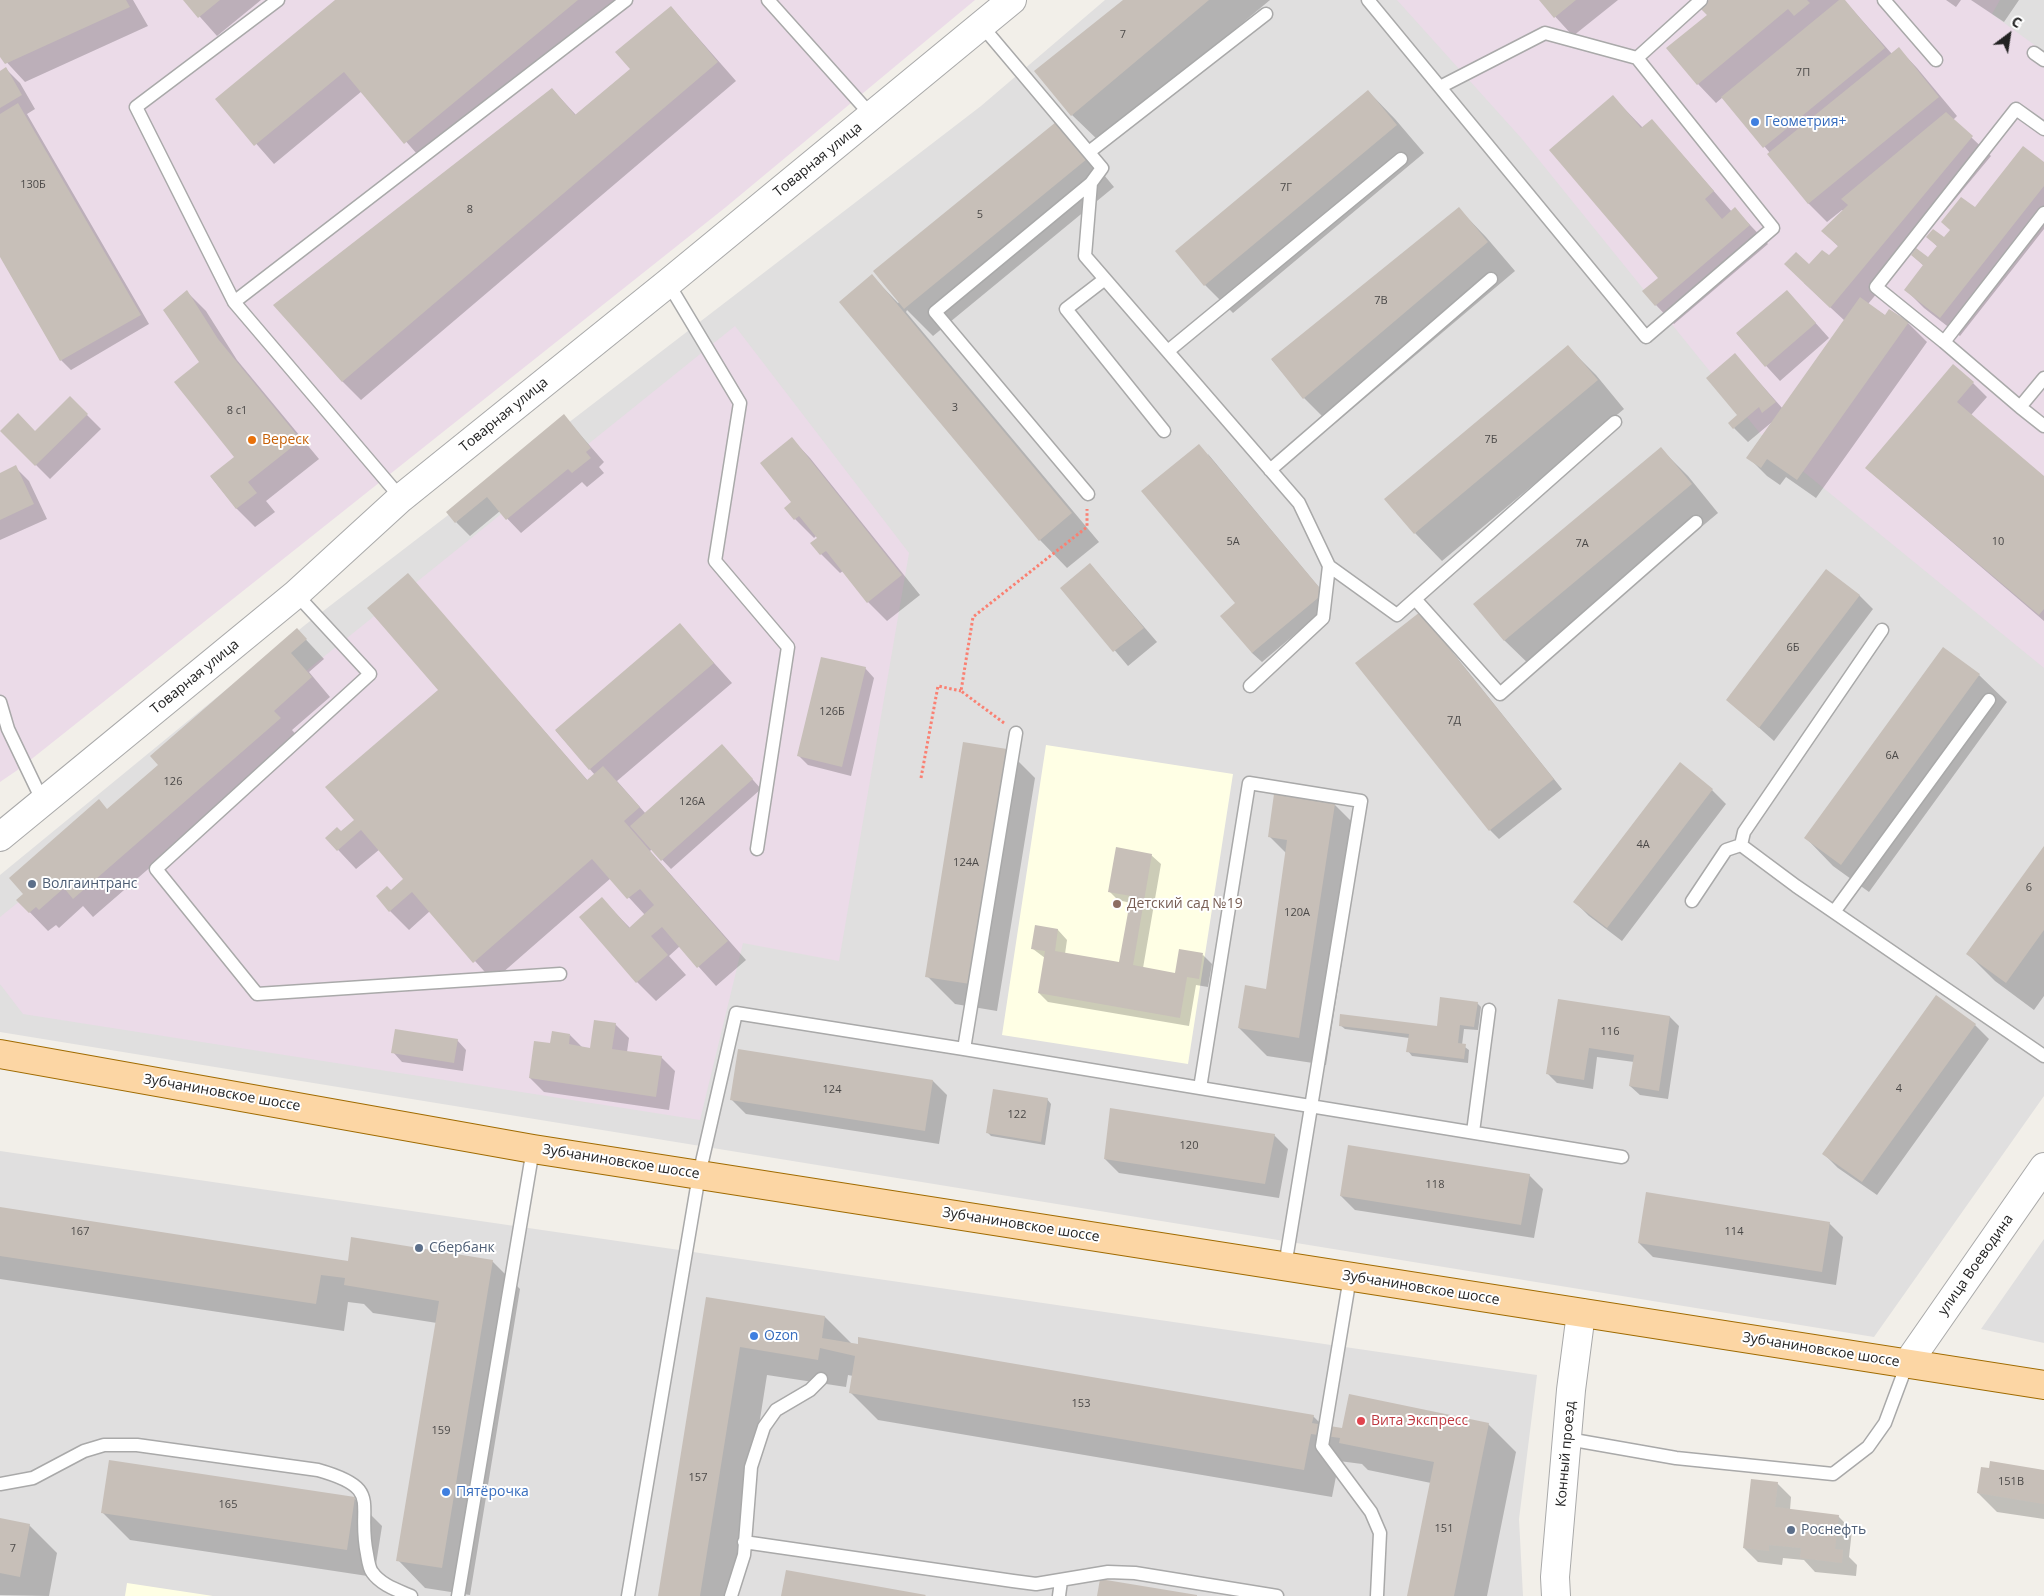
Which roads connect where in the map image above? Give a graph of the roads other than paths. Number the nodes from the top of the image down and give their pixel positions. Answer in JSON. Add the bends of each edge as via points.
{"nodes":[{"id":1,"x":278,"y":0,"type":"edge"},
{"id":2,"x":626,"y":0,"type":"edge"},
{"id":3,"x":768,"y":0,"type":"edge"},
{"id":4,"x":1012,"y":0,"type":"edge"},
{"id":5,"x":1368,"y":0,"type":"edge"},
{"id":6,"x":1701,"y":0,"type":"edge"},
{"id":7,"x":1884,"y":0,"type":"edge"},
{"id":8,"x":1266,"y":14,"type":"dead end"},
{"id":9,"x":982,"y":26,"type":"junction"},
{"id":10,"x":1637,"y":58,"type":"junction"},
{"id":11,"x":1936,"y":60,"type":"dead end"},
{"id":12,"x":1440,"y":87,"type":"junction"},
{"id":13,"x":872,"y":116,"type":"junction"},
{"id":14,"x":2044,"y":129,"type":"edge"},
{"id":15,"x":1089,"y":152,"type":"junction"},
{"id":16,"x":1401,"y":159,"type":"dead end"},
{"id":17,"x":1090,"y":182,"type":"junction"},
{"id":18,"x":2044,"y":213,"type":"edge"},
{"id":19,"x":1105,"y":279,"type":"junction"},
{"id":20,"x":1492,"y":279,"type":"dead end"},
{"id":21,"x":668,"y":283,"type":"junction"},
{"id":22,"x":234,"y":302,"type":"junction"},
{"id":23,"x":1944,"y":342,"type":"junction"},
{"id":24,"x":1168,"y":351,"type":"junction"},
{"id":25,"x":2044,"y":378,"type":"edge"},
{"id":26,"x":2020,"y":407,"type":"junction"},
{"id":27,"x":1615,"y":422,"type":"dead end"},
{"id":28,"x":2044,"y":426,"type":"edge"},
{"id":29,"x":1164,"y":431,"type":"dead end"},
{"id":30,"x":1270,"y":470,"type":"junction"},
{"id":31,"x":1088,"y":494,"type":"road end"},
{"id":32,"x":401,"y":498,"type":"junction"},
{"id":33,"x":1696,"y":522,"type":"dead end"},
{"id":34,"x":1329,"y":566,"type":"junction"},
{"id":35,"x":296,"y":594,"type":"junction"},
{"id":36,"x":1415,"y":599,"type":"junction"},
{"id":37,"x":1882,"y":630,"type":"dead end"},
{"id":38,"x":1250,"y":686,"type":"dead end"},
{"id":39,"x":1989,"y":700,"type":"dead end"},
{"id":40,"x":0,"y":702,"type":"edge"},
{"id":41,"x":1016,"y":733,"type":"road end"},
{"id":42,"x":43,"y":802,"type":"junction"},
{"id":43,"x":0,"y":837,"type":"edge"},
{"id":44,"x":1741,"y":845,"type":"junction"},
{"id":45,"x":757,"y":849,"type":"dead end"},
{"id":46,"x":1692,"y":901,"type":"dead end"},
{"id":47,"x":1834,"y":912,"type":"junction"},
{"id":48,"x":560,"y":974,"type":"dead end"},
{"id":49,"x":1489,"y":1010,"type":"dead end"},
{"id":50,"x":964,"y":1049,"type":"junction"},
{"id":51,"x":0,"y":1054,"type":"edge"},
{"id":52,"x":2044,"y":1056,"type":"edge"},
{"id":53,"x":1200,"y":1088,"type":"junction"},
{"id":54,"x":1311,"y":1106,"type":"junction"},
{"id":55,"x":1473,"y":1132,"type":"junction"},
{"id":56,"x":533,"y":1148,"type":"junction"},
{"id":57,"x":1622,"y":1157,"type":"dead end"},
{"id":58,"x":2044,"y":1167,"type":"edge"},
{"id":59,"x":699,"y":1175,"type":"junction"},
{"id":60,"x":1285,"y":1266,"type":"junction"},
{"id":61,"x":1350,"y":1276,"type":"junction"},
{"id":62,"x":1581,"y":1313,"type":"junction"},
{"id":63,"x":1907,"y":1364,"type":"junction"},
{"id":64,"x":821,"y":1380,"type":"dead end"},
{"id":65,"x":2044,"y":1385,"type":"edge"},
{"id":66,"x":1568,"y":1439,"type":"junction"},
{"id":67,"x":0,"y":1484,"type":"edge"},
{"id":68,"x":744,"y":1542,"type":"junction"},
{"id":69,"x":1061,"y":1581,"type":"junction"},
{"id":70,"x":411,"y":1596,"type":"edge"},
{"id":71,"x":458,"y":1596,"type":"edge"},
{"id":72,"x":628,"y":1596,"type":"edge"},
{"id":73,"x":731,"y":1596,"type":"edge"},
{"id":74,"x":1059,"y":1596,"type":"edge"},
{"id":75,"x":1277,"y":1596,"type":"edge"},
{"id":76,"x":1377,"y":1596,"type":"edge"},
{"id":77,"x":1556,"y":1596,"type":"edge"}],
"edges":[{"from":1,"to":22,"type":"lane","via":[[136,107]]},
{"from":2,"to":22,"type":"lane"},
{"from":3,"to":13,"type":"lane"},
{"from":4,"to":9,"type":"street","name":"Товарная улица"},
{"from":5,"to":12,"type":"lane"},
{"from":6,"to":10,"type":"lane"},
{"from":7,"to":11,"type":"lane"},
{"from":8,"to":15,"type":"lane"},
{"from":9,"to":13,"type":"street","name":"Товарная улица"},
{"from":9,"to":15,"type":"lane"},
{"from":10,"to":12,"type":"lane","via":[[1545,33]]},
{"from":10,"to":12,"type":"lane","via":[[1773,228],[1646,337]]},
{"from":13,"to":21,"type":"street","name":"Товарная улица"},
{"from":14,"to":23,"type":"lane","via":[[2016,109],[1876,287]]},
{"from":15,"to":17,"type":"lane","via":[[1102,168]]},
{"from":16,"to":24,"type":"lane"},
{"from":17,"to":19,"type":"lane","via":[[1085,256]]},
{"from":17,"to":31,"type":"lane","via":[[935,312]]},
{"from":18,"to":23,"type":"lane"},
{"from":19,"to":24,"type":"lane"},
{"from":19,"to":29,"type":"lane","via":[[1066,310]]},
{"from":20,"to":30,"type":"lane"},
{"from":21,"to":32,"type":"street","name":"Товарная улица"},
{"from":21,"to":45,"type":"lane","via":[[740,403],[715,562],[788,647]]},
{"from":22,"to":32,"type":"lane"},
{"from":23,"to":26,"type":"lane"},
{"from":24,"to":30,"type":"lane"},
{"from":25,"to":26,"type":"lane"},
{"from":26,"to":28,"type":"lane"},
{"from":27,"to":36,"type":"lane"},
{"from":30,"to":34,"type":"lane","via":[[1299,503]]},
{"from":32,"to":35,"type":"street","name":"Товарная улица"},
{"from":33,"to":36,"type":"lane","via":[[1500,694]]},
{"from":34,"to":36,"type":"lane","via":[[1397,614]]},
{"from":34,"to":38,"type":"lane","via":[[1322,618]]},
{"from":35,"to":42,"type":"street","name":"Товарная улица"},
{"from":35,"to":48,"type":"lane","via":[[370,674],[156,869],[257,994]]},
{"from":37,"to":44,"type":"lane","via":[[1744,832]]},
{"from":39,"to":47,"type":"lane"},
{"from":40,"to":42,"type":"lane","via":[[8,729]]},
{"from":41,"to":50,"type":"lane"},
{"from":42,"to":43,"type":"street","name":"Товарная улица"},
{"from":44,"to":46,"type":"lane","via":[[1726,850]]},
{"from":44,"to":47,"type":"lane"},
{"from":47,"to":52,"type":"lane"},
{"from":49,"to":55,"type":"lane"},
{"from":50,"to":53,"type":"lane"},
{"from":50,"to":59,"type":"lane","via":[[736,1013]]},
{"from":51,"to":56,"type":"main road","name":"Зубчаниновское шоссе"},
{"from":53,"to":54,"type":"lane"},
{"from":53,"to":54,"type":"lane","via":[[1249,783],[1258,784],[1360,801]]},
{"from":54,"to":55,"type":"lane"},
{"from":54,"to":60,"type":"lane"},
{"from":55,"to":57,"type":"lane"},
{"from":56,"to":59,"type":"main road","name":"Зубчаниновское шоссе"},
{"from":56,"to":71,"type":"lane"},
{"from":58,"to":63,"type":"street","name":"улица Воеводина"},
{"from":59,"to":60,"type":"main road","name":"Зубчаниновское шоссе"},
{"from":59,"to":72,"type":"lane"},
{"from":60,"to":61,"type":"main road","name":"Зубчаниновское шоссе"},
{"from":61,"to":62,"type":"main road","name":"Зубчаниновское шоссе"},
{"from":61,"to":76,"type":"lane","via":[[1322,1446],[1370,1512],[1380,1533]]},
{"from":62,"to":63,"type":"main road","name":"Зубчаниновское шоссе"},
{"from":62,"to":66,"type":"street","name":"Конный проезд"},
{"from":63,"to":65,"type":"main road","name":"Зубчаниновское шоссе"},
{"from":63,"to":66,"type":"lane","via":[[1886,1423],[1868,1447],[1833,1474],[1676,1458]]},
{"from":64,"to":68,"type":"lane","via":[[776,1410],[764,1426],[751,1466]]},
{"from":66,"to":77,"type":"street","name":"Конный проезд"},
{"from":67,"to":70,"type":"lane","via":[[33,1478],[84,1451],[104,1445],[137,1445],[318,1470],[356,1485],[366,1504],[365,1535],[371,1571],[381,1582]]},
{"from":68,"to":69,"type":"lane","via":[[1036,1584]]},
{"from":68,"to":73,"type":"lane","via":[[744,1554]]},
{"from":69,"to":74,"type":"lane"},
{"from":69,"to":75,"type":"lane","via":[[1108,1572],[1134,1572]]}]}
